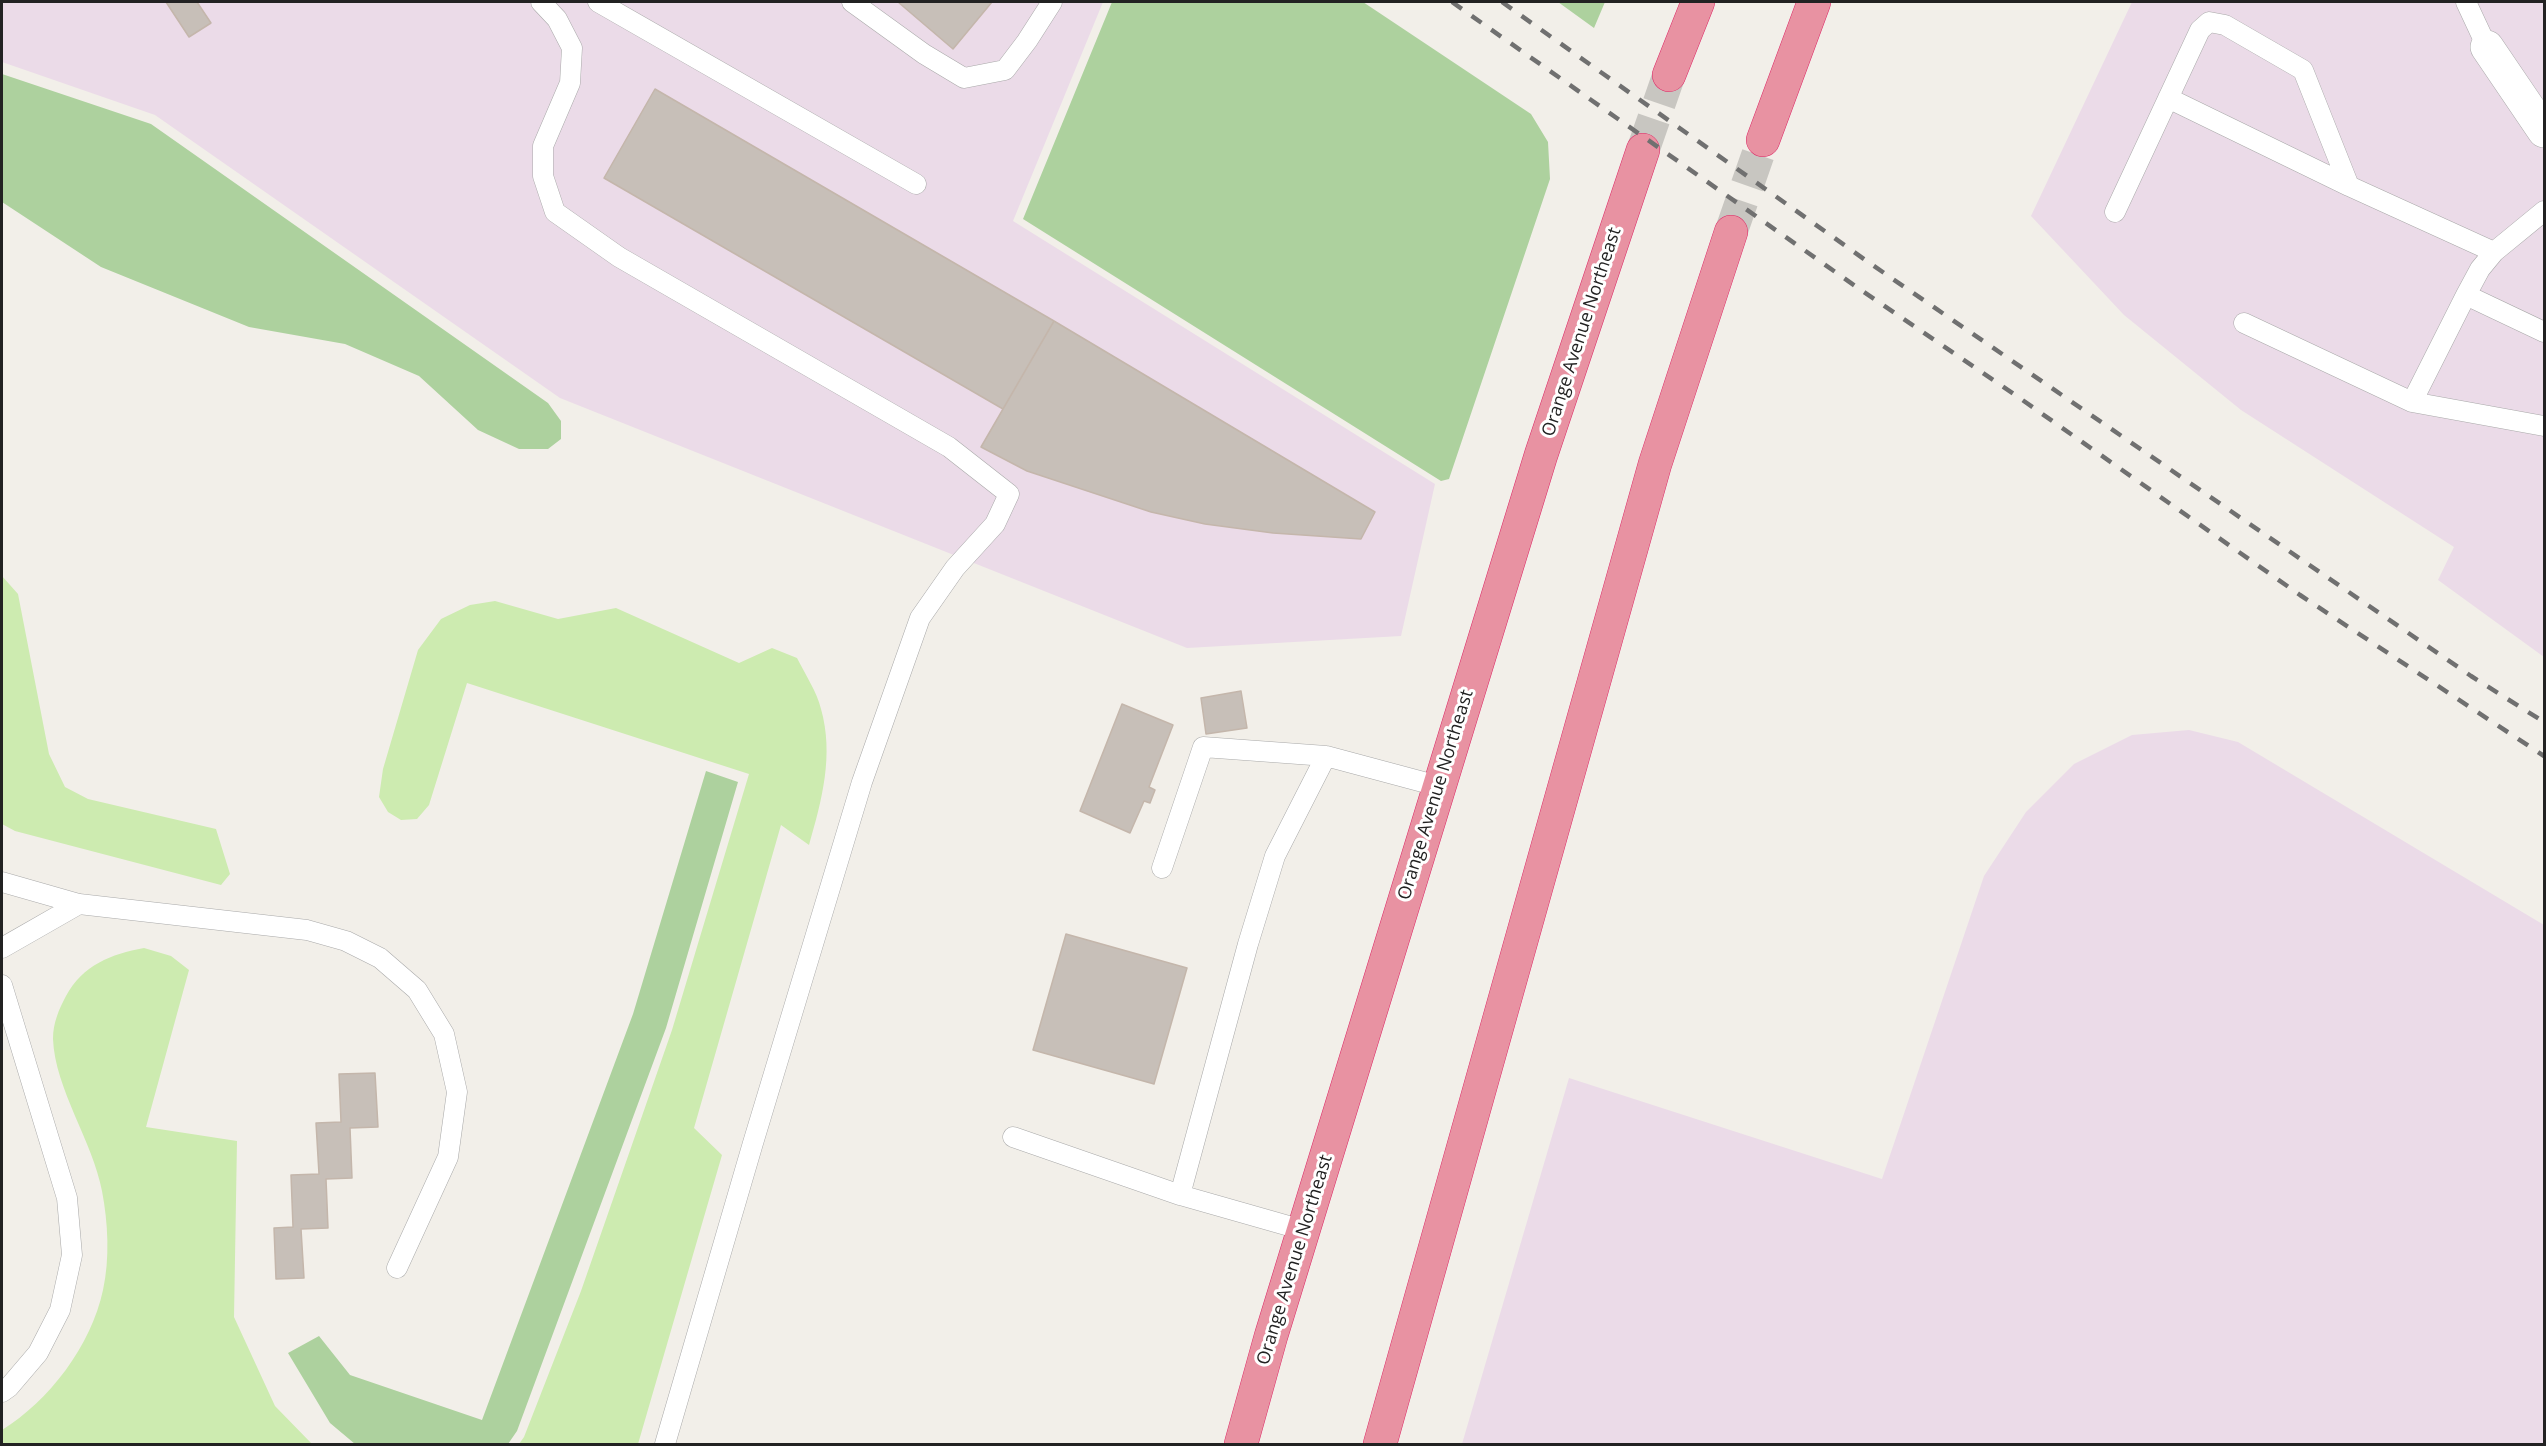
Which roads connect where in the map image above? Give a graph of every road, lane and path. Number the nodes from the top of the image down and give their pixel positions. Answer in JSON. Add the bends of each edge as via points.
{"nodes":[{"id":1,"x":541,"y":2,"type":"edge"},
{"id":2,"x":598,"y":2,"type":"edge"},
{"id":3,"x":852,"y":2,"type":"edge"},
{"id":4,"x":1052,"y":2,"type":"edge"},
{"id":5,"x":1698,"y":2,"type":"edge"},
{"id":6,"x":1814,"y":2,"type":"edge"},
{"id":7,"x":2466,"y":2,"type":"edge"},
{"id":8,"x":2487,"y":47,"type":"joint"},
{"id":9,"x":1669,"y":75,"type":"tunnel mouth"},
{"id":10,"x":2168,"y":98,"type":"junction"},
{"id":11,"x":2544,"y":131,"type":"edge"},
{"id":12,"x":1763,"y":140,"type":"tunnel mouth"},
{"id":13,"x":1643,"y":150,"type":"tunnel mouth"},
{"id":14,"x":916,"y":184,"type":"dead end"},
{"id":15,"x":2349,"y":186,"type":"junction"},
{"id":16,"x":2544,"y":211,"type":"edge"},
{"id":17,"x":2115,"y":212,"type":"dead end"},
{"id":18,"x":1731,"y":232,"type":"tunnel mouth"},
{"id":19,"x":2494,"y":252,"type":"junction"},
{"id":20,"x":2466,"y":295,"type":"junction"},
{"id":21,"x":2244,"y":323,"type":"dead end"},
{"id":22,"x":2544,"y":332,"type":"edge"},
{"id":23,"x":2412,"y":402,"type":"junction"},
{"id":24,"x":2544,"y":426,"type":"edge"},
{"id":25,"x":1326,"y":756,"type":"junction"},
{"id":26,"x":1438,"y":786,"type":"junction"},
{"id":27,"x":1162,"y":868,"type":"dead end"},
{"id":28,"x":2,"y":882,"type":"edge"},
{"id":29,"x":79,"y":904,"type":"junction"},
{"id":30,"x":2,"y":948,"type":"edge"},
{"id":31,"x":2,"y":985,"type":"edge"},
{"id":32,"x":1013,"y":1137,"type":"dead end"},
{"id":33,"x":1180,"y":1195,"type":"junction"},
{"id":34,"x":1304,"y":1230,"type":"junction"},
{"id":35,"x":397,"y":1268,"type":"dead end"},
{"id":36,"x":2,"y":1392,"type":"edge"},
{"id":37,"x":665,"y":1444,"type":"edge"},
{"id":38,"x":1241,"y":1444,"type":"edge"},
{"id":39,"x":1380,"y":1444,"type":"edge"}],
"edges":[{"from":1,"to":37,"type":"lane","via":[[557,20],[572,48],[570,83],[543,146],[543,176],[555,212],[619,257],[949,447],[1009,494],[994,524],[955,568],[920,618],[862,782]]},
{"from":2,"to":14,"type":"lane"},
{"from":3,"to":4,"type":"lane","via":[[964,78],[1005,70]]},
{"from":5,"to":9,"type":"highway"},
{"from":6,"to":12,"type":"highway"},
{"from":7,"to":8,"type":"lane"},
{"from":8,"to":11,"type":"street"},
{"from":10,"to":15,"type":"lane"},
{"from":10,"to":15,"type":"lane","via":[[2200,30],[2209,22],[2225,25],[2303,70]]},
{"from":10,"to":17,"type":"lane"},
{"from":13,"to":26,"type":"highway","name":"Orange Avenue Northeast","via":[[1541,455]]},
{"from":15,"to":19,"type":"lane"},
{"from":16,"to":19,"type":"lane"},
{"from":18,"to":39,"type":"highway","via":[[1654,464]]},
{"from":19,"to":20,"type":"lane"},
{"from":20,"to":22,"type":"lane"},
{"from":20,"to":23,"type":"lane"},
{"from":21,"to":23,"type":"lane"},
{"from":23,"to":24,"type":"lane"},
{"from":25,"to":26,"type":"lane"},
{"from":25,"to":27,"type":"lane","via":[[1203,747]]},
{"from":25,"to":33,"type":"lane","via":[[1275,856]]},
{"from":26,"to":34,"type":"highway","name":"Orange Avenue Northeast"},
{"from":28,"to":29,"type":"lane"},
{"from":29,"to":30,"type":"lane"},
{"from":29,"to":35,"type":"lane","via":[[308,930],[381,958],[417,990],[444,1034],[457,1092],[448,1157]]},
{"from":31,"to":36,"type":"lane","via":[[67,1198],[72,1255],[60,1310],[44,1342]]},
{"from":32,"to":33,"type":"lane"},
{"from":33,"to":34,"type":"lane"},
{"from":34,"to":38,"type":"highway","name":"Orange Avenue Northeast"}]}
